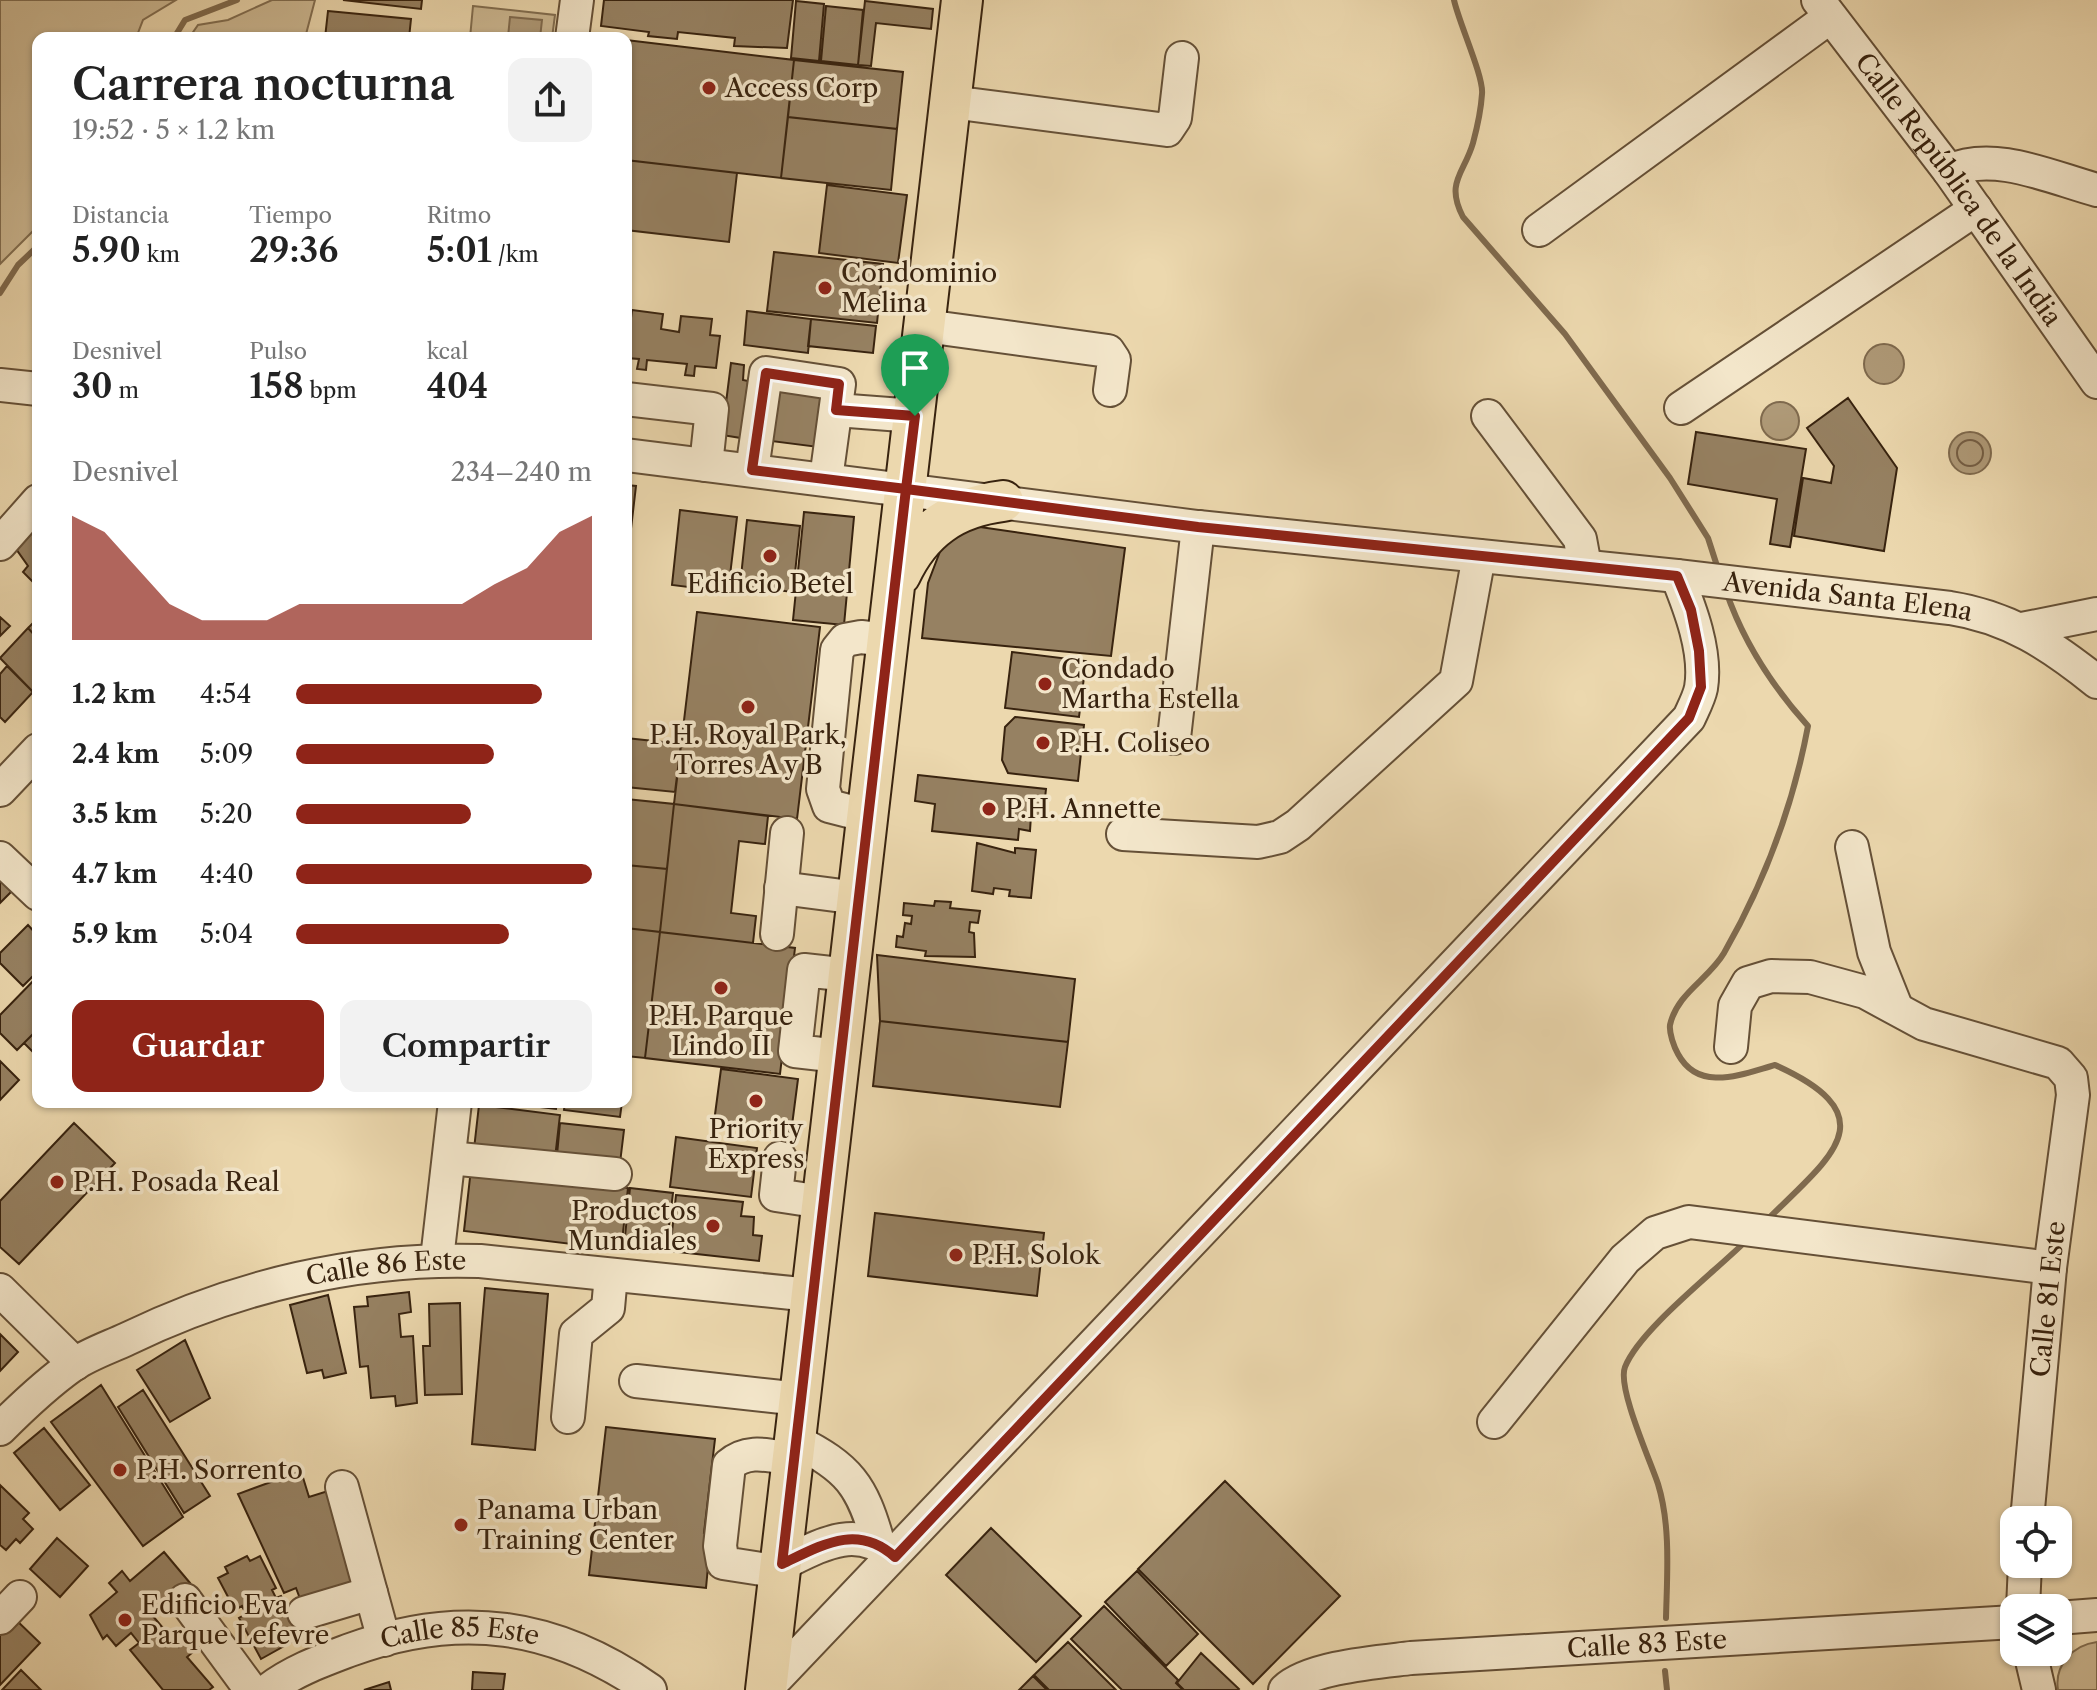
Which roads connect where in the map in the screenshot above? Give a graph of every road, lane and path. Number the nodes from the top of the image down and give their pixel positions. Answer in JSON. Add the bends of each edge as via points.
{"nodes":[{"id":1,"x":577,"y":0,"type":"edge"},
{"id":2,"x":962,"y":0,"type":"edge"},
{"id":3,"x":1824,"y":8,"type":"edge"},
{"id":4,"x":573,"y":32,"type":"edge"},
{"id":5,"x":1182,"y":58,"type":"dead end"},
{"id":6,"x":951,"y":102,"type":"junction"},
{"id":7,"x":1949,"y":171,"type":"junction"},
{"id":8,"x":2097,"y":190,"type":"edge"},
{"id":9,"x":1976,"y":209,"type":"junction"},
{"id":10,"x":1539,"y":230,"type":"dead end"},
{"id":11,"x":925,"y":326,"type":"junction"},
{"id":12,"x":2097,"y":382,"type":"edge"},
{"id":13,"x":0,"y":385,"type":"edge"},
{"id":14,"x":32,"y":388,"type":"edge"},
{"id":15,"x":1110,"y":390,"type":"dead end"},
{"id":16,"x":632,"y":400,"type":"edge"},
{"id":17,"x":1681,"y":408,"type":"dead end"},
{"id":18,"x":836,"y":410,"type":"junction"},
{"id":19,"x":915,"y":416,"type":"junction"},
{"id":20,"x":1488,"y":416,"type":"dead end"},
{"id":21,"x":632,"y":456,"type":"edge"},
{"id":22,"x":706,"y":465,"type":"junction"},
{"id":23,"x":752,"y":470,"type":"junction"},
{"id":24,"x":826,"y":479,"type":"junction"},
{"id":25,"x":906,"y":489,"type":"junction"},
{"id":26,"x":1003,"y":501,"type":"junction"},
{"id":27,"x":32,"y":508,"type":"edge"},
{"id":28,"x":1198,"y":527,"type":"junction"},
{"id":29,"x":0,"y":544,"type":"edge"},
{"id":30,"x":1479,"y":556,"type":"junction"},
{"id":31,"x":1585,"y":566,"type":"junction"},
{"id":32,"x":1682,"y":576,"type":"junction"},
{"id":33,"x":893,"y":589,"type":"junction"},
{"id":34,"x":2097,"y":614,"type":"edge"},
{"id":35,"x":2022,"y":629,"type":"junction"},
{"id":36,"x":2097,"y":682,"type":"edge"},
{"id":37,"x":1174,"y":738,"type":"dead end"},
{"id":38,"x":32,"y":756,"type":"edge"},
{"id":39,"x":0,"y":790,"type":"edge"},
{"id":40,"x":787,"y":833,"type":"dead end"},
{"id":41,"x":1123,"y":834,"type":"dead end"},
{"id":42,"x":1852,"y":847,"type":"dead end"},
{"id":43,"x":0,"y":858,"type":"edge"},
{"id":44,"x":32,"y":888,"type":"edge"},
{"id":45,"x":781,"y":888,"type":"junction"},
{"id":46,"x":858,"y":898,"type":"junction"},
{"id":47,"x":777,"y":934,"type":"dead end"},
{"id":48,"x":1896,"y":1007,"type":"junction"},
{"id":49,"x":1731,"y":1047,"type":"dead end"},
{"id":50,"x":454,"y":1108,"type":"edge"},
{"id":51,"x":449,"y":1158,"type":"junction"},
{"id":52,"x":780,"y":1158,"type":"dead end"},
{"id":53,"x":615,"y":1174,"type":"dead end"},
{"id":54,"x":822,"y":1202,"type":"junction"},
{"id":55,"x":437,"y":1259,"type":"junction"},
{"id":56,"x":2050,"y":1268,"type":"junction"},
{"id":57,"x":611,"y":1275,"type":"junction"},
{"id":58,"x":0,"y":1290,"type":"edge"},
{"id":59,"x":811,"y":1295,"type":"junction"},
{"id":60,"x":75,"y":1364,"type":"junction"},
{"id":61,"x":636,"y":1381,"type":"dead end"},
{"id":62,"x":800,"y":1399,"type":"junction"},
{"id":63,"x":568,"y":1417,"type":"dead end"},
{"id":64,"x":1494,"y":1422,"type":"dead end"},
{"id":65,"x":0,"y":1429,"type":"edge"},
{"id":66,"x":795,"y":1450,"type":"junction"},
{"id":67,"x":342,"y":1487,"type":"dead end"},
{"id":68,"x":2028,"y":1506,"type":"edge"},
{"id":69,"x":886,"y":1550,"type":"junction"},
{"id":70,"x":781,"y":1568,"type":"junction"},
{"id":71,"x":371,"y":1593,"type":"junction"},
{"id":72,"x":185,"y":1600,"type":"dead end"},
{"id":73,"x":304,"y":1613,"type":"dead end"},
{"id":74,"x":2097,"y":1615,"type":"edge"},
{"id":75,"x":2072,"y":1617,"type":"edge"},
{"id":76,"x":2000,"y":1623,"type":"edge"},
{"id":77,"x":384,"y":1640,"type":"junction"},
{"id":78,"x":2033,"y":1666,"type":"edge"},
{"id":79,"x":251,"y":1690,"type":"edge"},
{"id":80,"x":268,"y":1690,"type":"edge"},
{"id":81,"x":650,"y":1690,"type":"edge"},
{"id":82,"x":766,"y":1690,"type":"edge"},
{"id":83,"x":1285,"y":1690,"type":"edge"},
{"id":84,"x":2039,"y":1690,"type":"edge"}],
"edges":[{"from":1,"to":4,"type":"street"},
{"from":2,"to":6,"type":"main road"},
{"from":3,"to":7,"type":"street","name":"Calle República de la India"},
{"from":3,"to":10,"type":"street"},
{"from":5,"to":6,"type":"street","via":[[1175,118],[1167,130]]},
{"from":6,"to":11,"type":"main road"},
{"from":7,"to":8,"type":"street","via":[[1979,162],[2001,164]]},
{"from":7,"to":9,"type":"street","name":"Calle República de la India"},
{"from":9,"to":12,"type":"street","name":"Calle República de la India"},
{"from":9,"to":17,"type":"street"},
{"from":11,"to":15,"type":"street","via":[[1108,351],[1114,360]]},
{"from":11,"to":19,"type":"main road"},
{"from":13,"to":14,"type":"street"},
{"from":16,"to":22,"type":"street","via":[[712,409]]},
{"from":18,"to":19,"type":"street"},
{"from":18,"to":23,"type":"street","via":[[839,384],[766,373]]},
{"from":18,"to":24,"type":"street"},
{"from":19,"to":25,"type":"main road"},
{"from":20,"to":31,"type":"street","via":[[1580,539]]},
{"from":21,"to":22,"type":"street","name":"Avenida Santa Elena"},
{"from":22,"to":23,"type":"street","name":"Avenida Santa Elena"},
{"from":23,"to":24,"type":"street","name":"Avenida Santa Elena"},
{"from":24,"to":25,"type":"street","name":"Avenida Santa Elena"},
{"from":25,"to":26,"type":"street","name":"Avenida Santa Elena"},
{"from":25,"to":33,"type":"main road"},
{"from":26,"to":28,"type":"street","name":"Avenida Santa Elena"},
{"from":26,"to":33,"type":"main road","via":[[977,505],[939,523],[915,546]]},
{"from":27,"to":29,"type":"street"},
{"from":28,"to":30,"type":"street","name":"Avenida Santa Elena"},
{"from":28,"to":37,"type":"street"},
{"from":30,"to":31,"type":"street","name":"Avenida Santa Elena"},
{"from":30,"to":41,"type":"street","via":[[1456,681],[1298,825],[1280,837],[1258,842]]},
{"from":31,"to":32,"type":"street","name":"Avenida Santa Elena"},
{"from":32,"to":35,"type":"street","name":"Avenida Santa Elena","via":[[1960,610]]},
{"from":32,"to":69,"type":"street","via":[[1699,651],[1701,687],[1689,718]]},
{"from":33,"to":46,"type":"main road"},
{"from":34,"to":35,"type":"street"},
{"from":35,"to":36,"type":"street","name":"Avenida Santa Elena"},
{"from":38,"to":39,"type":"street"},
{"from":40,"to":45,"type":"street"},
{"from":42,"to":48,"type":"street","via":[[1874,952]]},
{"from":43,"to":44,"type":"street"},
{"from":45,"to":46,"type":"street"},
{"from":45,"to":47,"type":"street"},
{"from":46,"to":54,"type":"main road"},
{"from":48,"to":49,"type":"street","via":[[1810,977],[1771,976],[1748,983],[1735,1006]]},
{"from":48,"to":56,"type":"street","name":"Calle 81 Este","via":[[1938,1029],[2058,1063],[2071,1078]]},
{"from":50,"to":51,"type":"street"},
{"from":51,"to":53,"type":"street"},
{"from":51,"to":55,"type":"street"},
{"from":52,"to":54,"type":"street","via":[[776,1195]]},
{"from":54,"to":59,"type":"main road"},
{"from":55,"to":57,"type":"street","name":"Calle 86 Este"},
{"from":55,"to":60,"type":"street","name":"Calle 86 Este","via":[[309,1276],[252,1290],[195,1308]]},
{"from":56,"to":64,"type":"street","via":[[1689,1222],[1655,1233],[1625,1259]]},
{"from":56,"to":68,"type":"street","name":"Calle 81 Este"},
{"from":57,"to":59,"type":"street","name":"Calle 86 Este"},
{"from":57,"to":63,"type":"street","via":[[608,1308],[576,1334]]},
{"from":58,"to":60,"type":"street"},
{"from":59,"to":62,"type":"main road"},
{"from":60,"to":65,"type":"street","name":"Calle 86 Este"},
{"from":61,"to":62,"type":"street"},
{"from":62,"to":66,"type":"main road"},
{"from":66,"to":69,"type":"street","via":[[831,1459],[853,1480]]},
{"from":66,"to":70,"type":"main road"},
{"from":66,"to":70,"type":"street","via":[[740,1455],[729,1465],[724,1505],[723,1563]]},
{"from":67,"to":71,"type":"street"},
{"from":69,"to":70,"type":"street","via":[[851,1538],[822,1545]]},
{"from":69,"to":82,"type":"street"},
{"from":70,"to":82,"type":"main road"},
{"from":71,"to":73,"type":"street"},
{"from":71,"to":77,"type":"street"},
{"from":72,"to":79,"type":"street"},
{"from":74,"to":75,"type":"street"},
{"from":76,"to":83,"type":"street","name":"Calle 83 Este","via":[[1411,1658],[1327,1672]]},
{"from":77,"to":80,"type":"street","name":"Calle 85 Este","via":[[324,1659]]},
{"from":77,"to":81,"type":"street","name":"Calle 85 Este","via":[[423,1630],[483,1625],[549,1639],[595,1657]]},
{"from":78,"to":84,"type":"street"}]}
